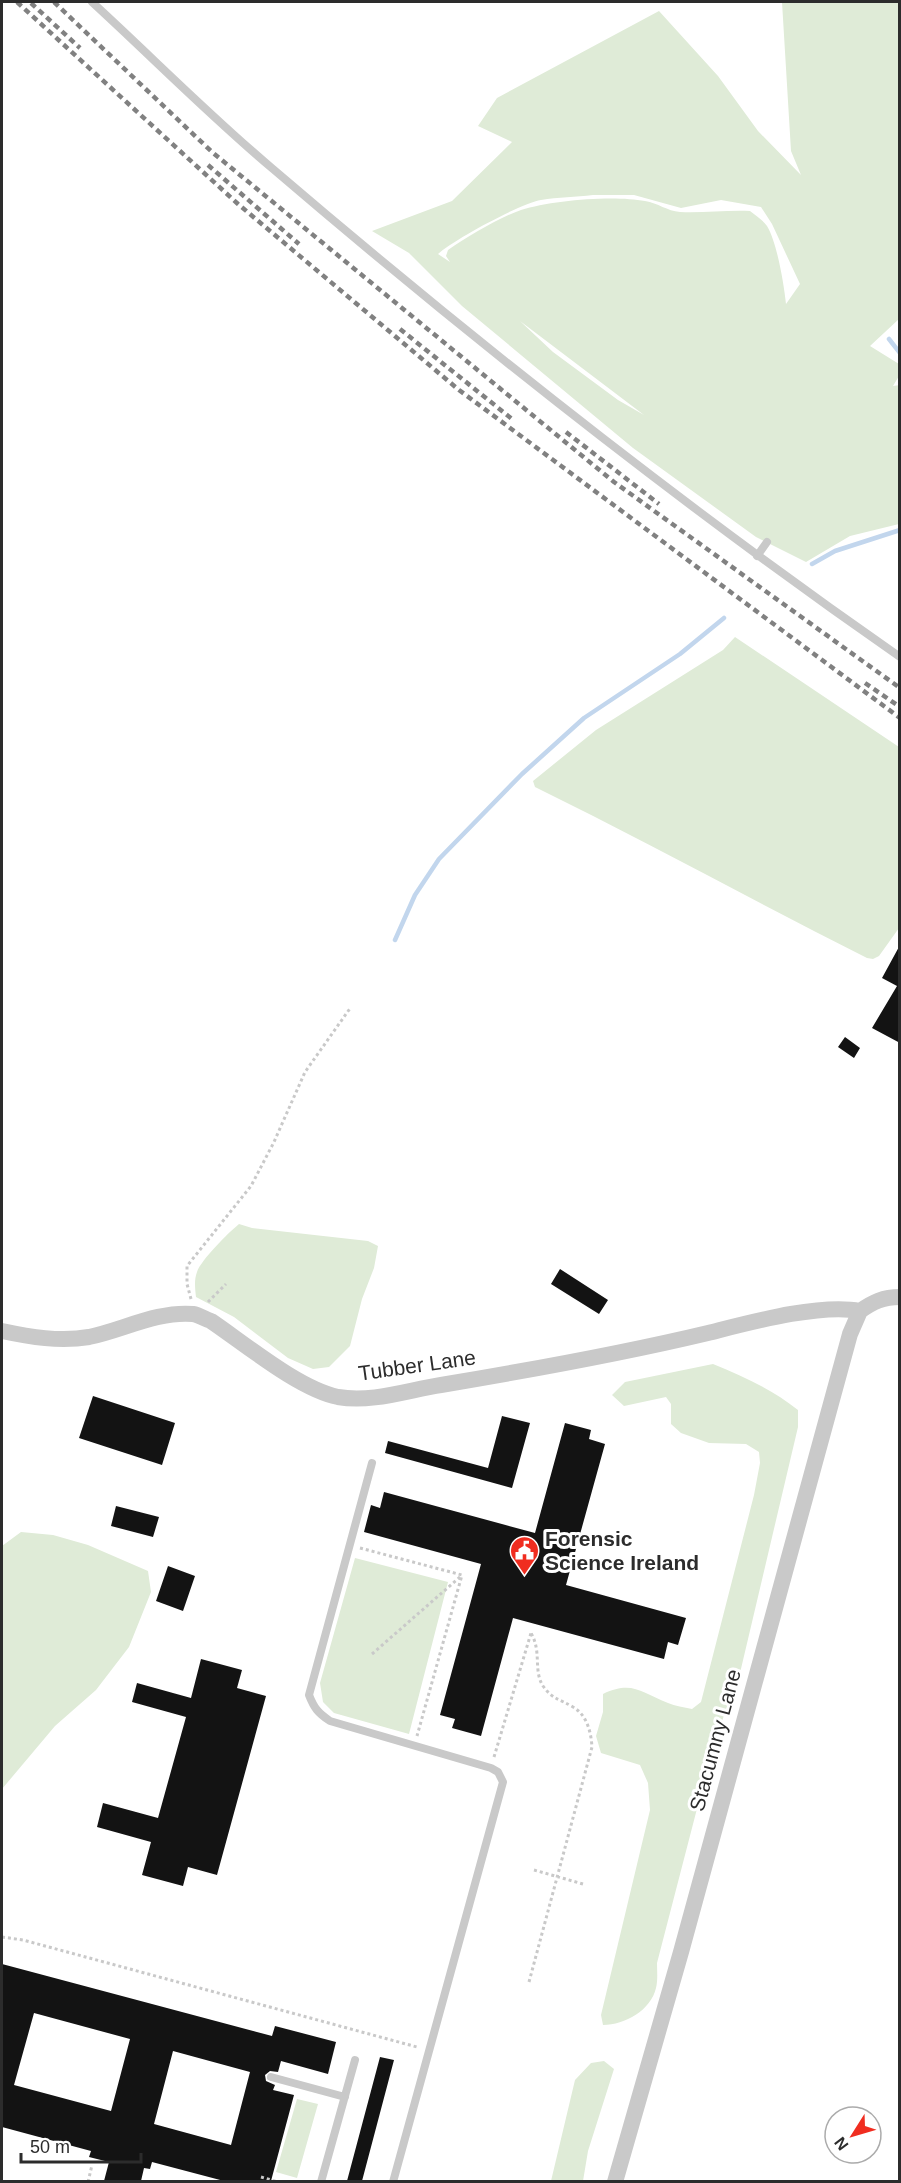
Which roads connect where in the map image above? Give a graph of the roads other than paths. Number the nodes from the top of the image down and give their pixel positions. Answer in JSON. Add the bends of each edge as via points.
{"nodes":[{"id":1,"x":93,"y":2,"type":"edge"},
{"id":2,"x":767,"y":542,"type":"dead end"},
{"id":3,"x":757,"y":556,"type":"junction"},
{"id":4,"x":900,"y":657,"type":"edge"},
{"id":5,"x":900,"y":1297,"type":"edge"},
{"id":6,"x":860,"y":1311,"type":"junction"},
{"id":7,"x":2,"y":1331,"type":"edge"},
{"id":8,"x":372,"y":1463,"type":"dead end"},
{"id":9,"x":355,"y":2060,"type":"dead end"},
{"id":10,"x":271,"y":2077,"type":"dead end"},
{"id":11,"x":345,"y":2097,"type":"junction"},
{"id":12,"x":321,"y":2181,"type":"edge"},
{"id":13,"x":393,"y":2181,"type":"edge"},
{"id":14,"x":615,"y":2181,"type":"edge"}],
"edges":[{"from":1,"to":3,"type":"lane","via":[[280,175],[556,402]]},
{"from":2,"to":3,"type":"lane"},
{"from":3,"to":4,"type":"lane"},
{"from":5,"to":6,"type":"street","via":[[872,1302]]},
{"from":6,"to":7,"type":"street","name":"Tubber Lane","via":[[825,1310],[762,1320],[567,1363],[374,1397],[339,1397],[311,1388],[196,1315],[159,1317],[73,1339]]},
{"from":6,"to":14,"type":"street","name":"Stacumny Lane","via":[[847,1345]]},
{"from":8,"to":13,"type":"lane","via":[[309,1695],[318,1713],[330,1721],[491,1768],[503,1782]]},
{"from":9,"to":11,"type":"lane"},
{"from":10,"to":11,"type":"lane"},
{"from":11,"to":12,"type":"lane"}]}
